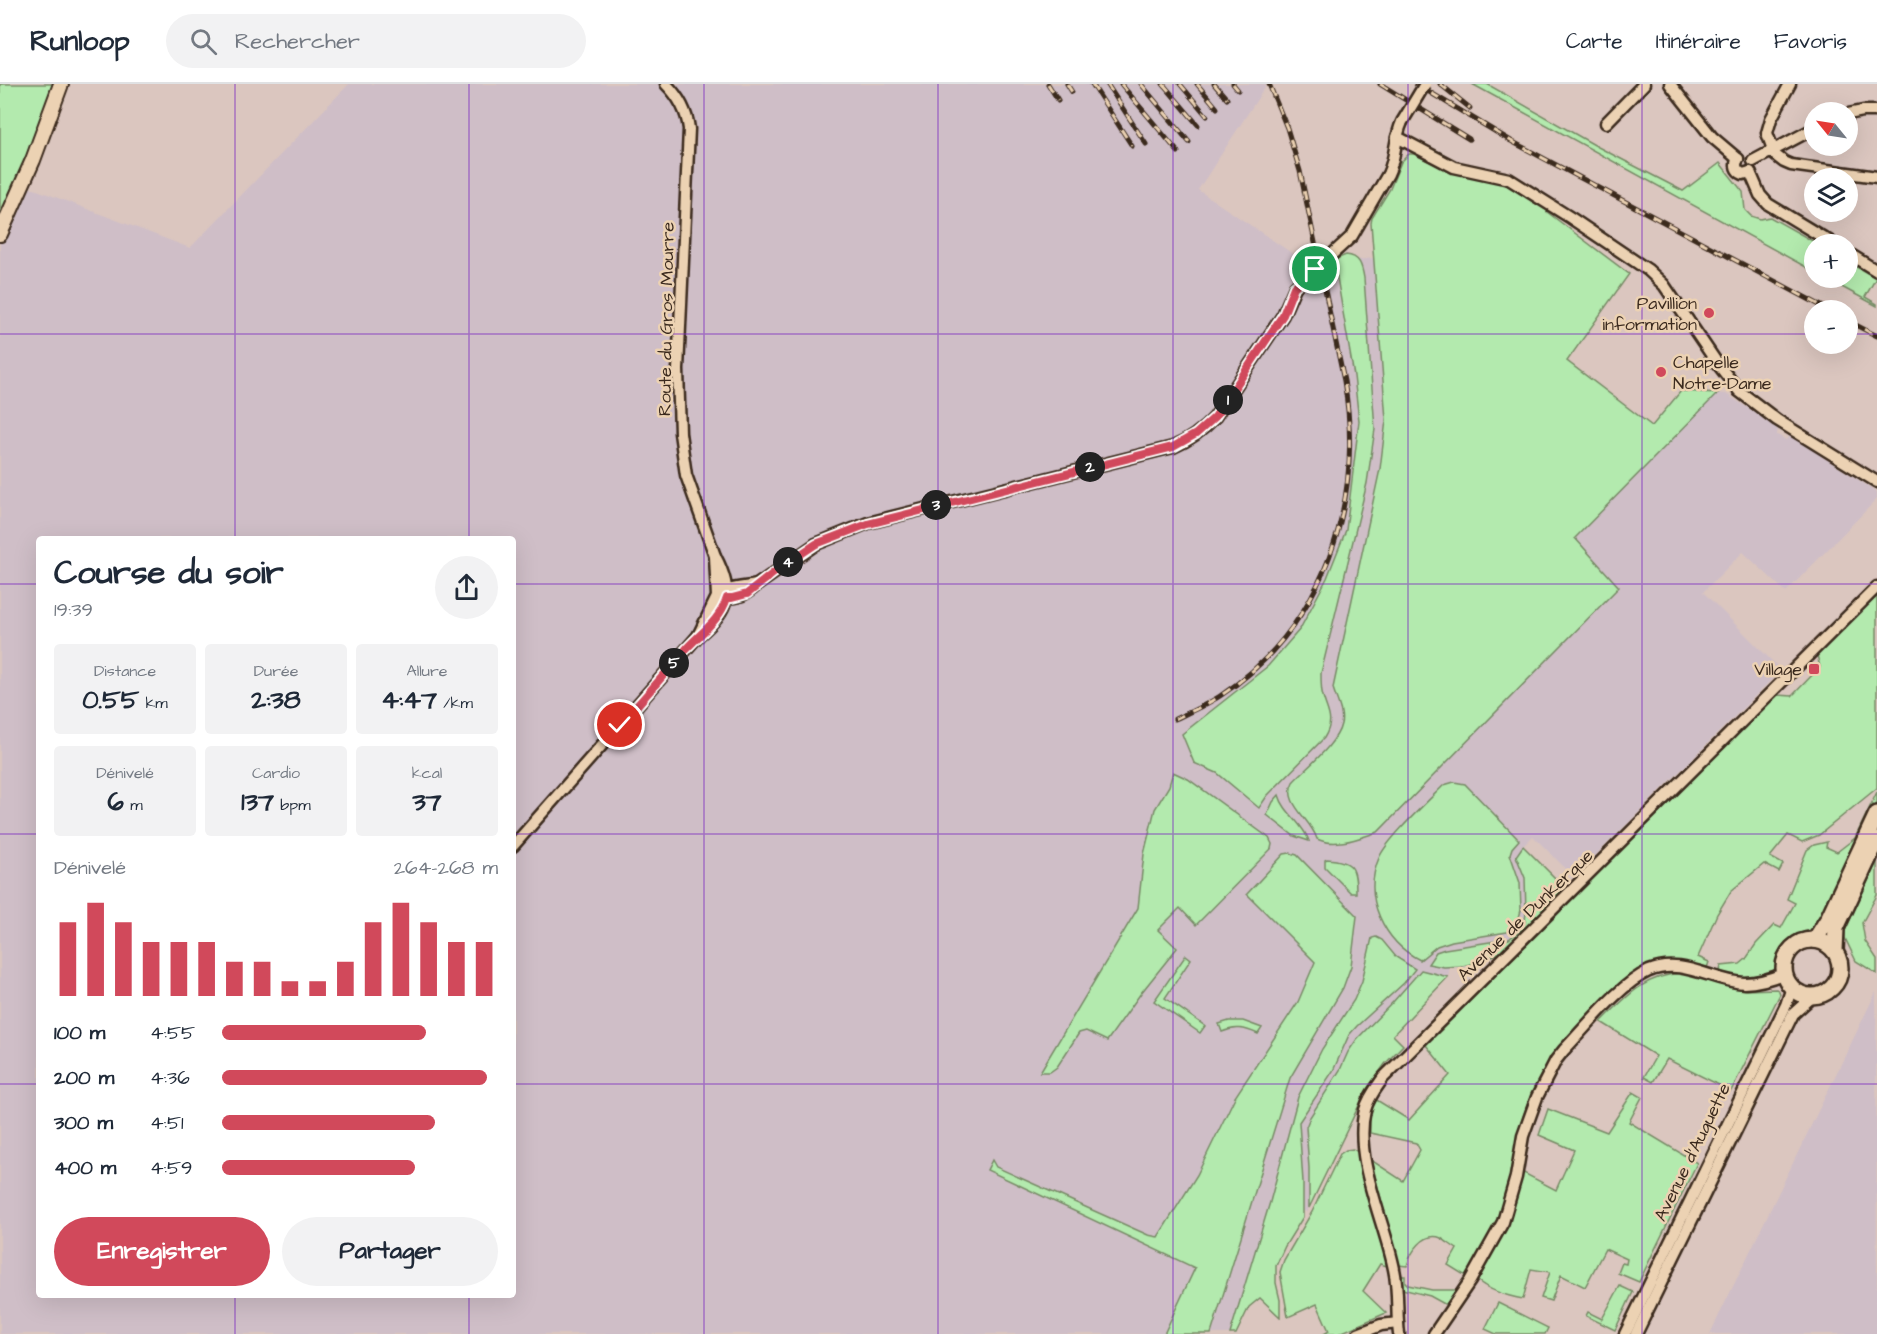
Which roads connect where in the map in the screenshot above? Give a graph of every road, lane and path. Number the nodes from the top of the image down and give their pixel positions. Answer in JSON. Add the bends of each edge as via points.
{"nodes":[{"id":1,"x":62,"y":84,"type":"edge"},
{"id":2,"x":666,"y":84,"type":"edge"},
{"id":3,"x":1425,"y":84,"type":"edge"},
{"id":4,"x":1644,"y":84,"type":"edge"},
{"id":5,"x":1670,"y":84,"type":"edge"},
{"id":6,"x":1790,"y":84,"type":"edge"},
{"id":7,"x":1877,"y":111,"type":"edge"},
{"id":8,"x":1858,"y":112,"type":"edge"},
{"id":9,"x":1606,"y":123,"type":"dead end"},
{"id":10,"x":1804,"y":133,"type":"edge"},
{"id":11,"x":1397,"y":137,"type":"junction"},
{"id":12,"x":1773,"y":150,"type":"junction"},
{"id":13,"x":1738,"y":159,"type":"junction"},
{"id":14,"x":1753,"y":161,"type":"junction"},
{"id":15,"x":1750,"y":172,"type":"junction"},
{"id":16,"x":1877,"y":177,"type":"edge"},
{"id":17,"x":0,"y":234,"type":"edge"},
{"id":18,"x":1818,"y":234,"type":"edge"},
{"id":19,"x":1858,"y":259,"type":"edge"},
{"id":20,"x":1877,"y":270,"type":"edge"},
{"id":21,"x":1877,"y":482,"type":"edge"},
{"id":22,"x":1877,"y":587,"type":"edge"},
{"id":23,"x":724,"y":595,"type":"junction"},
{"id":24,"x":1877,"y":814,"type":"edge"},
{"id":25,"x":1877,"y":840,"type":"edge"},
{"id":26,"x":516,"y":843,"type":"edge"},
{"id":27,"x":1815,"y":940,"type":"junction"},
{"id":28,"x":1835,"y":951,"type":"junction"},
{"id":29,"x":1788,"y":980,"type":"junction"},
{"id":30,"x":1812,"y":997,"type":"junction"},
{"id":31,"x":1398,"y":1329,"type":"edge"},
{"id":32,"x":1358,"y":1334,"type":"edge"},
{"id":33,"x":1434,"y":1334,"type":"edge"},
{"id":34,"x":1624,"y":1334,"type":"edge"},
{"id":35,"x":1636,"y":1334,"type":"edge"}],
"edges":[{"from":1,"to":17,"type":"street"},
{"from":2,"to":23,"type":"street","name":"Route du Gros Mourre","via":[[684,108],[689,129],[678,370],[681,448],[686,475],[725,574]]},
{"from":3,"to":11,"type":"street","bridge":true},
{"from":4,"to":9,"type":"street"},
{"from":5,"to":13,"type":"street","via":[[1712,137]]},
{"from":6,"to":12,"type":"street","via":[[1768,128],[1767,138]]},
{"from":7,"to":8,"type":"street"},
{"from":10,"to":12,"type":"street"},
{"from":11,"to":21,"type":"street","via":[[1454,167],[1509,179],[1648,270],[1664,285],[1739,392]]},
{"from":11,"to":23,"type":"street","bridge":true,"via":[[1393,163],[1352,236],[1294,287],[1283,315],[1215,417],[1184,442],[868,524],[816,544],[747,594],[732,598]]},
{"from":12,"to":14,"type":"street"},
{"from":12,"to":16,"type":"street","via":[[1779,159],[1791,165]]},
{"from":13,"to":14,"type":"street","via":[[1746,156]]},
{"from":13,"to":15,"type":"street","via":[[1738,170],[1743,174]]},
{"from":14,"to":15,"type":"street"},
{"from":15,"to":18,"type":"street","via":[[1768,204]]},
{"from":19,"to":20,"type":"street"},
{"from":22,"to":31,"type":"street","name":"Avenue de Dunkerque","via":[[1383,1078],[1365,1112],[1364,1149],[1394,1268]]},
{"from":23,"to":26,"type":"street","via":[[698,636]]},
{"from":24,"to":27,"type":"main road"},
{"from":25,"to":28,"type":"main road","via":[[1836,928]]},
{"from":27,"to":28,"type":"main road"},
{"from":27,"to":29,"type":"main road","via":[[1793,948],[1785,963]]},
{"from":28,"to":30,"type":"main road","via":[[1840,973],[1834,986]]},
{"from":29,"to":30,"type":"main road","via":[[1797,992]]},
{"from":29,"to":33,"type":"street","via":[[1743,983],[1687,967],[1663,967],[1630,983],[1556,1060],[1523,1136],[1503,1222]]},
{"from":29,"to":34,"type":"street","name":"Avenue d'Auguette","via":[[1786,1005]]},
{"from":30,"to":35,"type":"street","name":"Avenue d'Auguette","via":[[1797,1009],[1789,1023]]},
{"from":31,"to":32,"type":"street","via":[[1382,1325]]}]}
